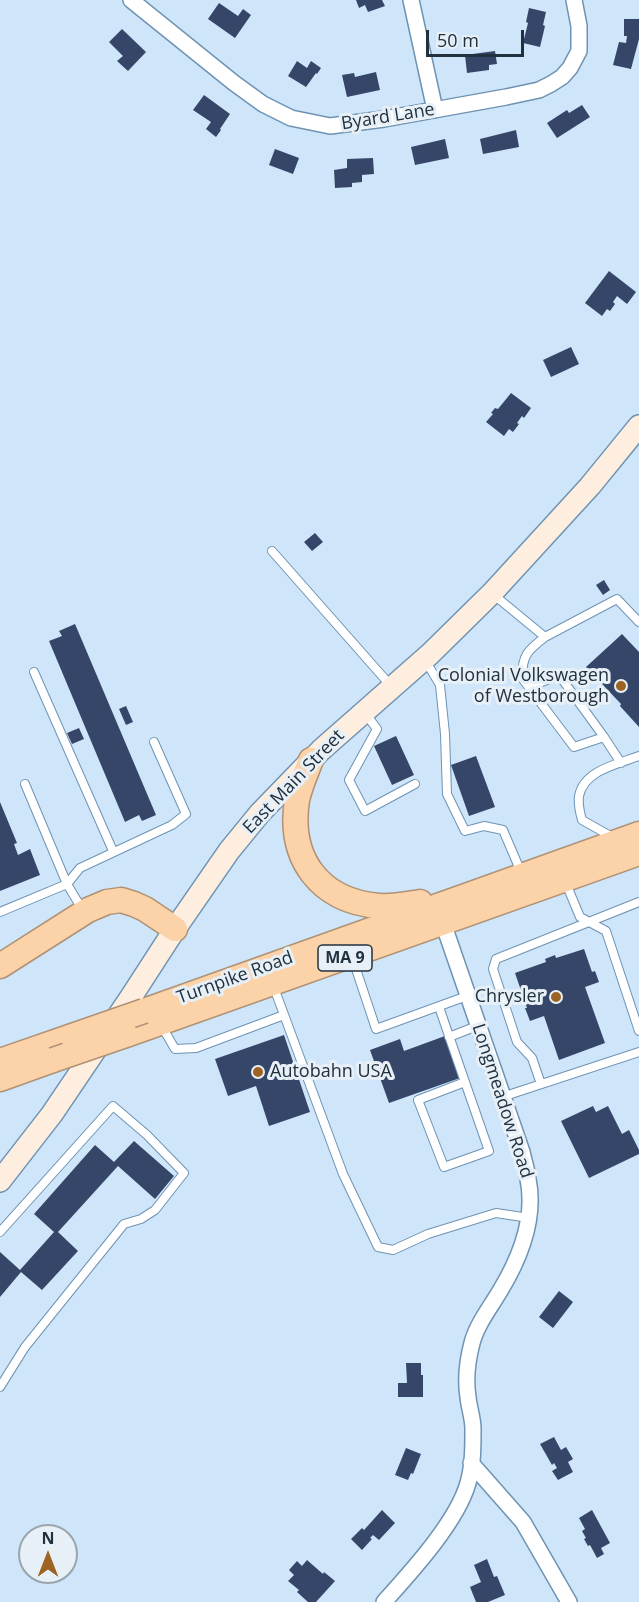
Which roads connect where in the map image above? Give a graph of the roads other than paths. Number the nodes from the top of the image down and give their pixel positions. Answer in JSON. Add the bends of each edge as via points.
{"nodes":[{"id":1,"x":131,"y":0,"type":"edge"},
{"id":2,"x":411,"y":0,"type":"edge"},
{"id":3,"x":574,"y":0,"type":"edge"},
{"id":4,"x":435,"y":110,"type":"junction"},
{"id":5,"x":639,"y":426,"type":"edge"},
{"id":6,"x":272,"y":551,"type":"dead end"},
{"id":7,"x":492,"y":593,"type":"junction"},
{"id":8,"x":639,"y":622,"type":"edge"},
{"id":9,"x":545,"y":637,"type":"junction"},
{"id":10,"x":424,"y":659,"type":"junction"},
{"id":11,"x":34,"y":672,"type":"dead end"},
{"id":12,"x":392,"y":687,"type":"junction"},
{"id":13,"x":529,"y":687,"type":"junction"},
{"id":14,"x":364,"y":712,"type":"junction"},
{"id":15,"x":604,"y":737,"type":"junction"},
{"id":16,"x":154,"y":742,"type":"dead end"},
{"id":17,"x":639,"y":756,"type":"edge"},
{"id":18,"x":311,"y":760,"type":"junction"},
{"id":19,"x":621,"y":763,"type":"junction"},
{"id":20,"x":25,"y":784,"type":"dead end"},
{"id":21,"x":415,"y":784,"type":"dead end"},
{"id":22,"x":633,"y":842,"type":"edge"},
{"id":23,"x":113,"y":852,"type":"junction"},
{"id":24,"x":522,"y":876,"type":"junction"},
{"id":25,"x":564,"y":880,"type":"junction"},
{"id":26,"x":67,"y":884,"type":"junction"},
{"id":27,"x":461,"y":898,"type":"junction"},
{"id":28,"x":639,"y":902,"type":"edge"},
{"id":29,"x":0,"y":912,"type":"edge"},
{"id":30,"x":84,"y":913,"type":"junction"},
{"id":31,"x":590,"y":922,"type":"junction"},
{"id":32,"x":443,"y":923,"type":"junction"},
{"id":33,"x":175,"y":929,"type":"junction"},
{"id":34,"x":351,"y":956,"type":"junction"},
{"id":35,"x":0,"y":966,"type":"edge"},
{"id":36,"x":272,"y":984,"type":"junction"},
{"id":37,"x":467,"y":996,"type":"junction"},
{"id":38,"x":439,"y":1007,"type":"junction"},
{"id":39,"x":284,"y":1015,"type":"junction"},
{"id":40,"x":152,"y":1017,"type":"junction"},
{"id":41,"x":477,"y":1026,"type":"junction"},
{"id":42,"x":639,"y":1031,"type":"edge"},
{"id":43,"x":449,"y":1036,"type":"junction"},
{"id":44,"x":60,"y":1046,"type":"junction"},
{"id":45,"x":0,"y":1048,"type":"edge"},
{"id":46,"x":639,"y":1052,"type":"edge"},
{"id":47,"x":0,"y":1061,"type":"edge"},
{"id":48,"x":0,"y":1079,"type":"edge"},
{"id":49,"x":465,"y":1082,"type":"junction"},
{"id":50,"x":542,"y":1084,"type":"junction"},
{"id":51,"x":502,"y":1097,"type":"junction"},
{"id":52,"x":0,"y":1181,"type":"edge"},
{"id":53,"x":529,"y":1218,"type":"junction"},
{"id":54,"x":0,"y":1232,"type":"edge"},
{"id":55,"x":0,"y":1387,"type":"edge"},
{"id":56,"x":471,"y":1463,"type":"junction"},
{"id":57,"x":384,"y":1602,"type":"edge"},
{"id":58,"x":569,"y":1602,"type":"edge"}],
"edges":[{"from":1,"to":4,"type":"street","name":"Byard Lane","via":[[249,94],[291,118],[330,126]]},
{"from":2,"to":4,"type":"street"},
{"from":3,"to":4,"type":"street","name":"Byard Lane","via":[[579,51],[562,77],[539,90]]},
{"from":5,"to":7,"type":"main road","name":"East Main Street"},
{"from":6,"to":12,"type":"lane"},
{"from":7,"to":9,"type":"lane"},
{"from":7,"to":10,"type":"main road","name":"East Main Street"},
{"from":8,"to":9,"type":"lane","via":[[617,599]]},
{"from":9,"to":13,"type":"lane","via":[[523,660],[522,678]]},
{"from":10,"to":12,"type":"main road","name":"East Main Street"},
{"from":10,"to":24,"type":"lane","via":[[440,685],[447,794],[465,831],[484,826],[503,830]]},
{"from":11,"to":23,"type":"lane"},
{"from":12,"to":14,"type":"main road","name":"East Main Street"},
{"from":13,"to":15,"type":"lane","via":[[574,747]]},
{"from":13,"to":15,"type":"lane","via":[[559,675]]},
{"from":14,"to":18,"type":"main road","name":"East Main Street"},
{"from":14,"to":21,"type":"lane","via":[[377,729],[349,780],[365,811]]},
{"from":15,"to":19,"type":"lane"},
{"from":16,"to":23,"type":"lane","via":[[186,814],[172,825]]},
{"from":17,"to":19,"type":"lane"},
{"from":18,"to":27,"type":"highway","via":[[298,798],[297,832],[302,858],[317,880],[341,896],[382,907]]},
{"from":18,"to":33,"type":"main road","name":"East Main Street","via":[[229,851]]},
{"from":19,"to":22,"type":"lane","via":[[594,773],[584,785],[579,797],[582,820],[595,829]]},
{"from":20,"to":26,"type":"lane"},
{"from":22,"to":24,"type":"highway","name":"Turnpike Road","number":"MA 9"},
{"from":22,"to":25,"type":"highway","name":"Turnpike Road","number":"MA 9"},
{"from":23,"to":26,"type":"lane","via":[[80,868]]},
{"from":24,"to":27,"type":"highway","name":"Turnpike Road","number":"MA 9"},
{"from":25,"to":31,"type":"lane","via":[[580,917]]},
{"from":25,"to":32,"type":"highway","name":"Turnpike Road","number":"MA 9"},
{"from":26,"to":29,"type":"lane"},
{"from":26,"to":30,"type":"lane"},
{"from":27,"to":40,"type":"highway","name":"Turnpike Road","number":"MA 9"},
{"from":28,"to":31,"type":"lane"},
{"from":30,"to":33,"type":"highway","via":[[121,900],[145,909]]},
{"from":30,"to":35,"type":"highway"},
{"from":31,"to":42,"type":"lane","via":[[606,931]]},
{"from":31,"to":50,"type":"lane","via":[[496,959],[493,969],[517,1042],[532,1058]]},
{"from":32,"to":34,"type":"highway","name":"Turnpike Road","number":"MA 9"},
{"from":32,"to":37,"type":"street","name":"Longmeadow Road"},
{"from":33,"to":52,"type":"main road","name":"East Main Street","via":[[52,1114]]},
{"from":34,"to":36,"type":"highway","name":"Turnpike Road","number":"MA 9"},
{"from":34,"to":38,"type":"lane","via":[[376,1029]]},
{"from":36,"to":39,"type":"lane"},
{"from":36,"to":40,"type":"highway","name":"Turnpike Road","number":"MA 9"},
{"from":37,"to":38,"type":"lane"},
{"from":37,"to":41,"type":"street","name":"Longmeadow Road"},
{"from":38,"to":43,"type":"lane"},
{"from":39,"to":40,"type":"lane","via":[[196,1048],[175,1049]]},
{"from":39,"to":53,"type":"lane","via":[[343,1174],[378,1247],[393,1250],[428,1234],[496,1213]]},
{"from":40,"to":44,"type":"highway","name":"Turnpike Road","number":"MA 9","bridge":true},
{"from":40,"to":44,"type":"highway","name":"Turnpike Road","number":"MA 9","bridge":true,"via":[[126,1035]]},
{"from":41,"to":43,"type":"lane"},
{"from":41,"to":51,"type":"street","name":"Longmeadow Road"},
{"from":43,"to":49,"type":"lane"},
{"from":44,"to":45,"type":"highway"},
{"from":44,"to":47,"type":"highway","name":"Turnpike Road","number":"MA 9"},
{"from":44,"to":48,"type":"highway","name":"Turnpike Road","number":"MA 9"},
{"from":46,"to":50,"type":"lane"},
{"from":49,"to":49,"type":"lane","via":[[418,1100],[444,1167],[489,1151]]},
{"from":50,"to":51,"type":"lane"},
{"from":51,"to":53,"type":"street","name":"Longmeadow Road","via":[[529,1180]]},
{"from":53,"to":56,"type":"street","name":"Longmeadow Road","via":[[514,1264],[472,1341],[466,1369],[473,1426]]},
{"from":54,"to":55,"type":"lane","via":[[113,1106],[184,1173],[155,1210],[124,1224],[25,1347]]},
{"from":56,"to":57,"type":"street","name":"Longmeadow Road","via":[[468,1484],[456,1510]]},
{"from":56,"to":58,"type":"street","via":[[523,1522]]}]}
